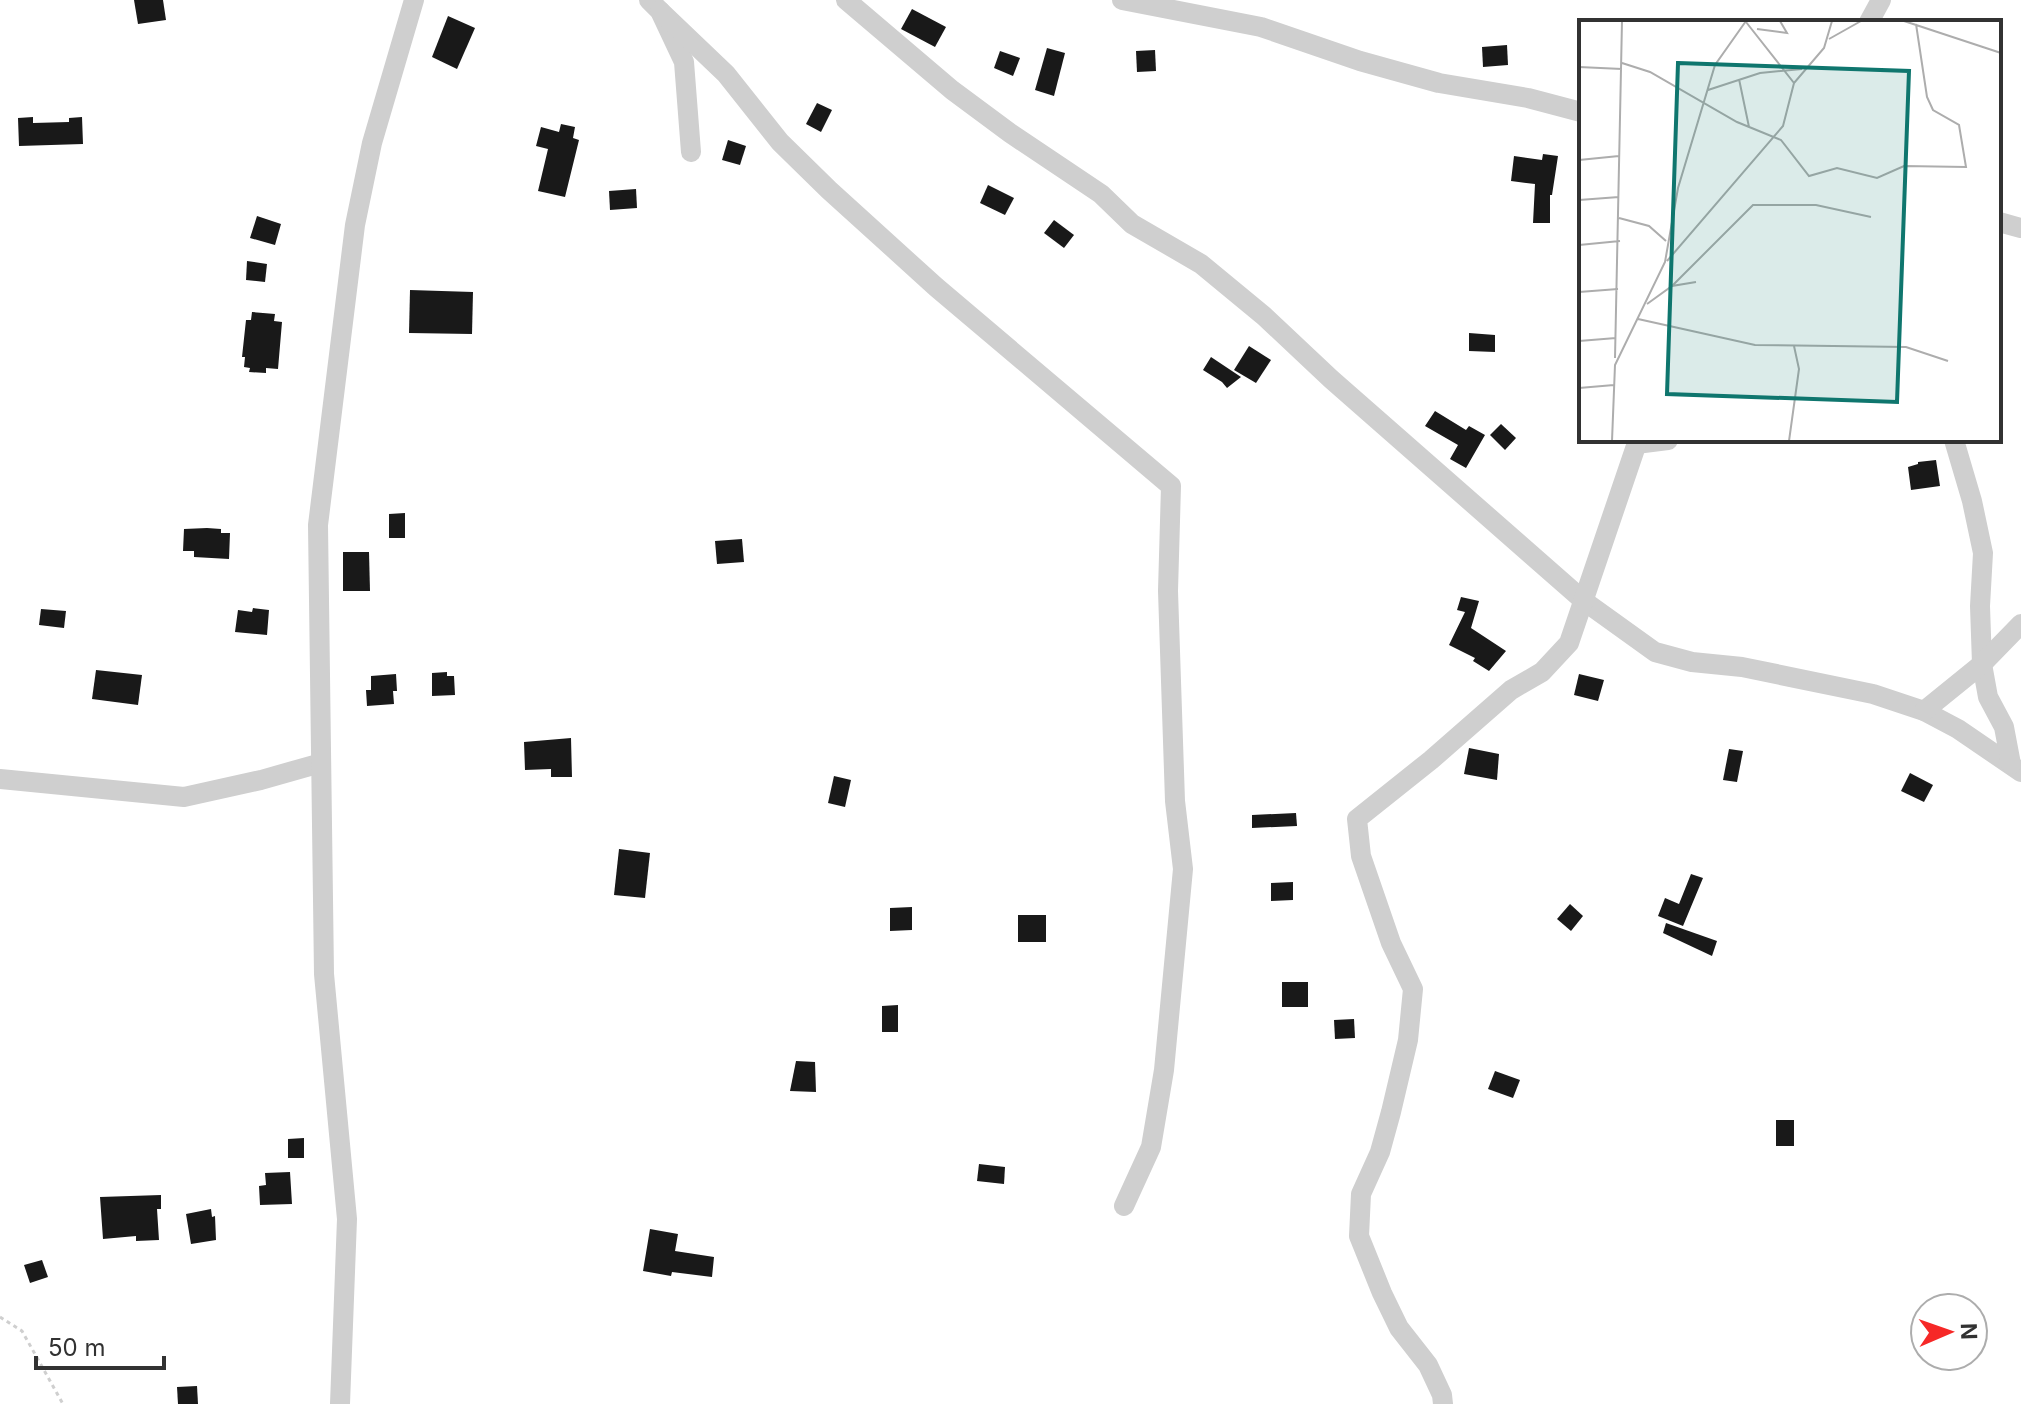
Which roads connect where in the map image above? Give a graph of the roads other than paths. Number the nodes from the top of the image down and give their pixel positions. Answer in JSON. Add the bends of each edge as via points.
{"nodes":[{"id":1,"x":414,"y":0,"type":"edge"},
{"id":2,"x":846,"y":0,"type":"edge"},
{"id":3,"x":1122,"y":0,"type":"edge"},
{"id":4,"x":1881,"y":0,"type":"edge"},
{"id":5,"x":655,"y":6,"type":"edge"},
{"id":6,"x":1870,"y":20,"type":"edge"},
{"id":7,"x":1579,"y":111,"type":"edge"},
{"id":8,"x":691,"y":152,"type":"dead end"},
{"id":9,"x":2001,"y":223,"type":"edge"},
{"id":10,"x":2021,"y":228,"type":"edge"},
{"id":11,"x":1637,"y":442,"type":"edge"},
{"id":12,"x":1955,"y":442,"type":"edge"},
{"id":13,"x":1584,"y":601,"type":"junction"},
{"id":14,"x":2021,"y":624,"type":"edge"},
{"id":15,"x":1982,"y":664,"type":"junction"},
{"id":16,"x":1924,"y":711,"type":"junction"},
{"id":17,"x":321,"y":763,"type":"junction"},
{"id":18,"x":2016,"y":768,"type":"edge"},
{"id":19,"x":0,"y":779,"type":"edge"},
{"id":20,"x":1124,"y":1206,"type":"dead end"},
{"id":21,"x":340,"y":1404,"type":"edge"},
{"id":22,"x":1443,"y":1404,"type":"edge"}],
"edges":[{"from":1,"to":17,"type":"street","via":[[372,143],[355,225],[329,421],[318,525]]},
{"from":2,"to":13,"type":"street","via":[[952,90],[1101,194],[1132,224],[1201,264]]},
{"from":3,"to":7,"type":"street","via":[[1261,27],[1413,76]]},
{"from":4,"to":6,"type":"street"},
{"from":5,"to":8,"type":"street","via":[[684,62]]},
{"from":5,"to":20,"type":"street","via":[[726,74],[780,142],[829,190],[1171,486],[1175,801],[1183,869],[1164,1070],[1151,1147]]},
{"from":9,"to":10,"type":"street"},
{"from":11,"to":13,"type":"street"},
{"from":12,"to":15,"type":"street","via":[[1983,553]]},
{"from":13,"to":16,"type":"street","via":[[1655,652],[1873,694]]},
{"from":13,"to":22,"type":"street","via":[[1569,643],[1542,672],[1511,690],[1357,819],[1365,869],[1413,989],[1408,1040],[1391,1112],[1361,1194],[1359,1236],[1399,1328],[1428,1365]]},
{"from":14,"to":15,"type":"street"},
{"from":15,"to":16,"type":"street"},
{"from":15,"to":18,"type":"street","via":[[1988,697]]},
{"from":16,"to":18,"type":"street"},
{"from":17,"to":19,"type":"street","via":[[184,797]]},
{"from":17,"to":21,"type":"street","via":[[324,974],[347,1219]]}]}
